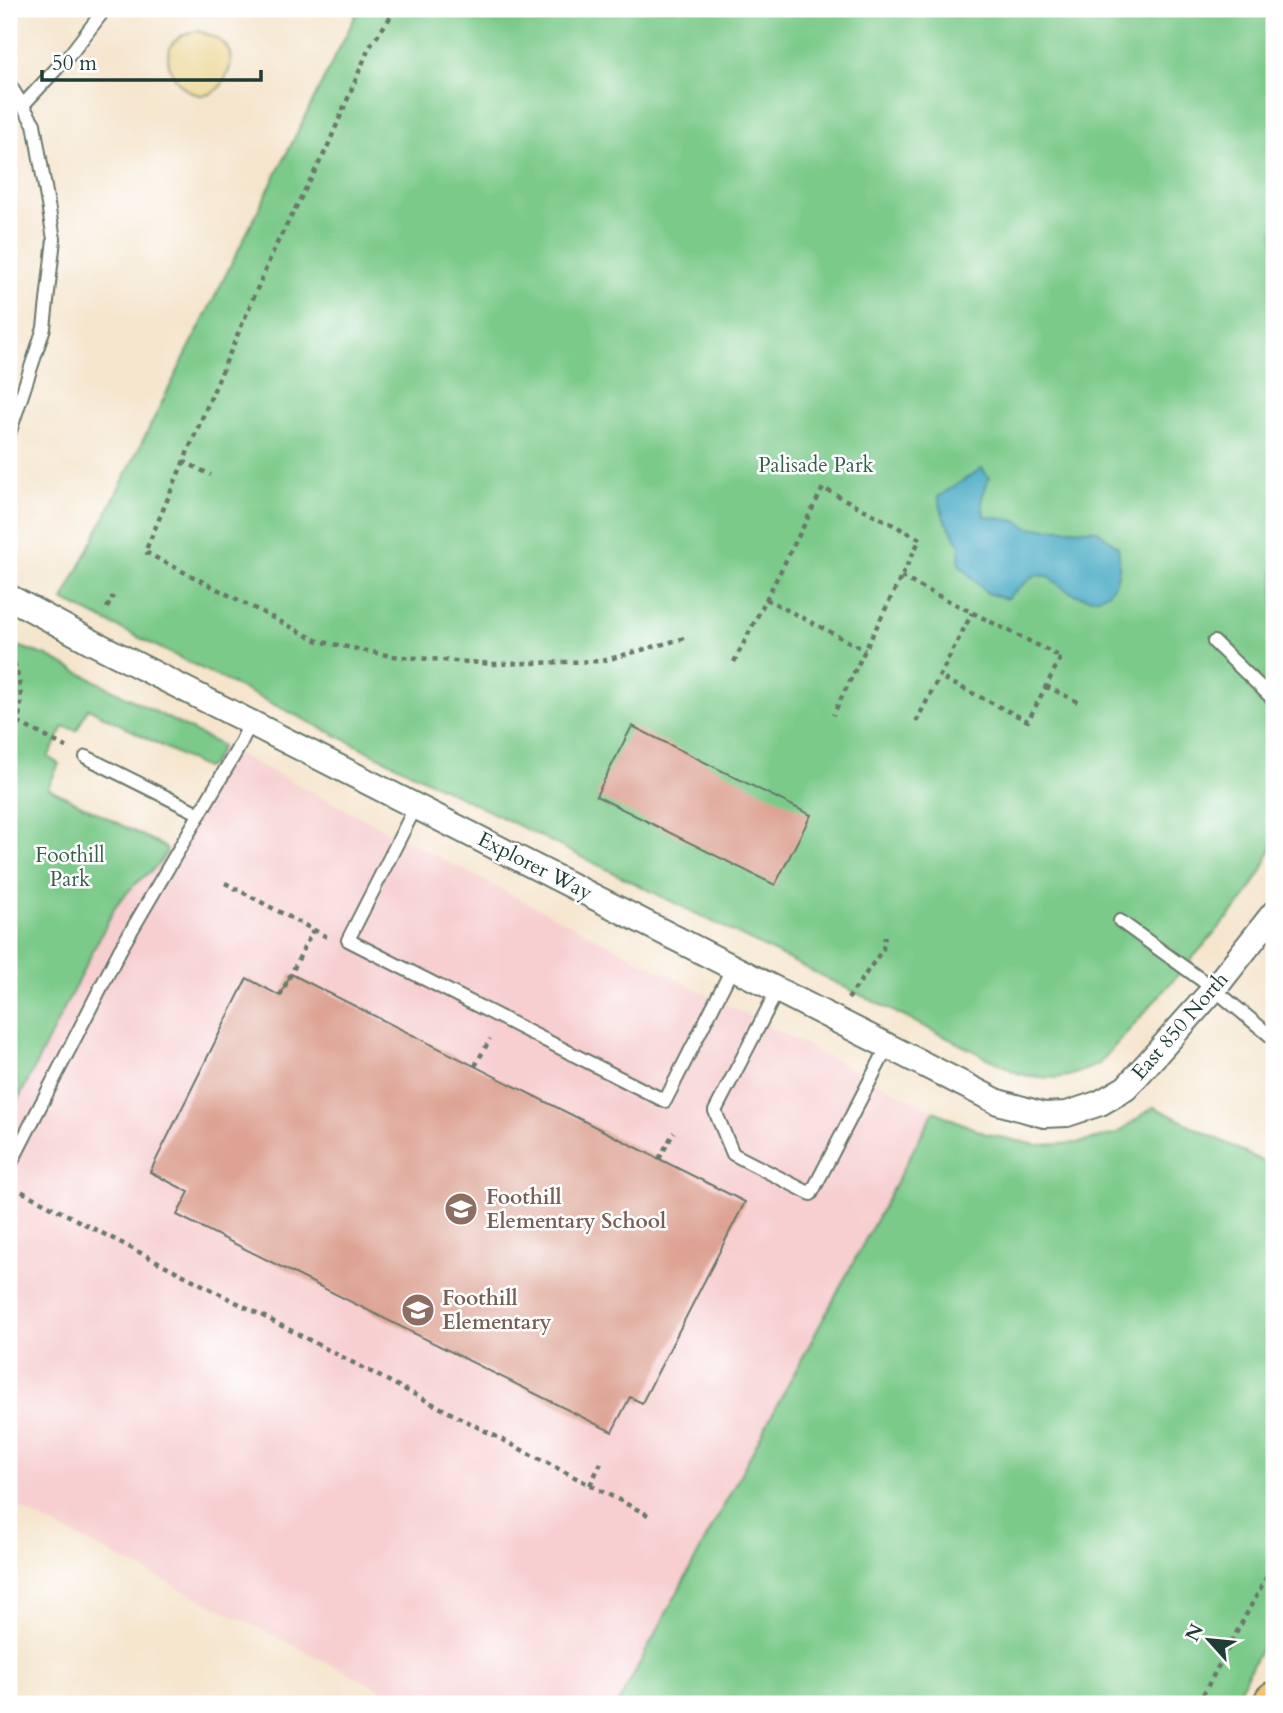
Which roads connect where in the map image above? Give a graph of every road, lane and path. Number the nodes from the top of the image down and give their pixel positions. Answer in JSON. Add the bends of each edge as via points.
{"nodes":[{"id":1,"x":104,"y":9,"type":"edge"},
{"id":2,"x":396,"y":9,"type":"edge"},
{"id":3,"x":9,"y":84,"type":"edge"},
{"id":4,"x":22,"y":106,"type":"junction"},
{"id":5,"x":9,"y":434,"type":"edge"},
{"id":6,"x":183,"y":461,"type":"junction"},
{"id":7,"x":211,"y":475,"type":"dead end"},
{"id":8,"x":901,"y":577,"type":"junction"},
{"id":9,"x":113,"y":596,"type":"dead end"},
{"id":10,"x":9,"y":597,"type":"edge"},
{"id":11,"x":766,"y":599,"type":"junction"},
{"id":12,"x":107,"y":608,"type":"dead end"},
{"id":13,"x":972,"y":612,"type":"junction"},
{"id":14,"x":685,"y":638,"type":"dead end"},
{"id":15,"x":1214,"y":642,"type":"dead end"},
{"id":16,"x":9,"y":643,"type":"edge"},
{"id":17,"x":865,"y":650,"type":"junction"},
{"id":18,"x":734,"y":662,"type":"dead end"},
{"id":19,"x":940,"y":677,"type":"junction"},
{"id":20,"x":1046,"y":687,"type":"junction"},
{"id":21,"x":1274,"y":700,"type":"edge"},
{"id":22,"x":1078,"y":702,"type":"dead end"},
{"id":23,"x":833,"y":715,"type":"dead end"},
{"id":24,"x":9,"y":718,"type":"edge"},
{"id":25,"x":251,"y":722,"type":"junction"},
{"id":26,"x":916,"y":722,"type":"dead end"},
{"id":27,"x":19,"y":723,"type":"junction"},
{"id":28,"x":59,"y":743,"type":"dead end"},
{"id":29,"x":9,"y":744,"type":"edge"},
{"id":30,"x":86,"y":757,"type":"dead end"},
{"id":31,"x":416,"y":806,"type":"junction"},
{"id":32,"x":200,"y":814,"type":"junction"},
{"id":33,"x":225,"y":883,"type":"dead end"},
{"id":34,"x":1274,"y":913,"type":"edge"},
{"id":35,"x":1120,"y":921,"type":"dead end"},
{"id":36,"x":313,"y":930,"type":"junction"},
{"id":37,"x":885,"y":937,"type":"dead end"},
{"id":38,"x":330,"y":938,"type":"dead end"},
{"id":39,"x":733,"y":967,"type":"junction"},
{"id":40,"x":778,"y":989,"type":"junction"},
{"id":41,"x":1214,"y":989,"type":"junction"},
{"id":42,"x":280,"y":996,"type":"dead end"},
{"id":43,"x":844,"y":1006,"type":"dead end"},
{"id":44,"x":1273,"y":1038,"type":"edge"},
{"id":45,"x":490,"y":1040,"type":"dead end"},
{"id":46,"x":888,"y":1046,"type":"junction"},
{"id":47,"x":475,"y":1066,"type":"dead end"},
{"id":48,"x":1067,"y":1114,"type":"joint"},
{"id":49,"x":674,"y":1132,"type":"dead end"},
{"id":50,"x":659,"y":1159,"type":"dead end"},
{"id":51,"x":9,"y":1167,"type":"edge"},
{"id":52,"x":9,"y":1185,"type":"edge"},
{"id":53,"x":601,"y":1463,"type":"dead end"},
{"id":54,"x":590,"y":1485,"type":"junction"},
{"id":55,"x":648,"y":1515,"type":"dead end"},
{"id":56,"x":1274,"y":1563,"type":"edge"},
{"id":57,"x":1198,"y":1704,"type":"edge"}],
"edges":[{"from":1,"to":4,"type":"lane"},
{"from":2,"to":6,"type":"path","via":[[369,48],[327,148],[275,247]]},
{"from":3,"to":4,"type":"lane"},
{"from":4,"to":5,"type":"lane","via":[[34,124],[54,239],[44,328]]},
{"from":6,"to":7,"type":"path"},
{"from":6,"to":14,"type":"path","via":[[145,552],[318,641],[391,656],[494,664],[602,661]]},
{"from":8,"to":11,"type":"path","via":[[920,539],[822,488]]},
{"from":8,"to":13,"type":"path"},
{"from":8,"to":17,"type":"path"},
{"from":9,"to":12,"type":"path"},
{"from":10,"to":25,"type":"street","name":"Explorer Way"},
{"from":11,"to":17,"type":"path"},
{"from":11,"to":18,"type":"path"},
{"from":13,"to":19,"type":"path"},
{"from":13,"to":20,"type":"path","via":[[1062,657]]},
{"from":15,"to":21,"type":"lane"},
{"from":16,"to":27,"type":"path","via":[[20,684]]},
{"from":17,"to":23,"type":"path"},
{"from":19,"to":20,"type":"path","via":[[1028,721]]},
{"from":19,"to":26,"type":"path"},
{"from":20,"to":22,"type":"path"},
{"from":24,"to":27,"type":"path"},
{"from":25,"to":31,"type":"street","name":"Explorer Way"},
{"from":25,"to":32,"type":"lane"},
{"from":27,"to":28,"type":"path"},
{"from":27,"to":29,"type":"path"},
{"from":30,"to":32,"type":"lane"},
{"from":31,"to":39,"type":"street","name":"Explorer Way"},
{"from":31,"to":39,"type":"lane","via":[[348,940],[665,1101]]},
{"from":32,"to":51,"type":"lane","via":[[120,950]]},
{"from":33,"to":36,"type":"path"},
{"from":34,"to":41,"type":"street","name":"East 850 North"},
{"from":35,"to":41,"type":"lane"},
{"from":36,"to":38,"type":"path"},
{"from":36,"to":42,"type":"path"},
{"from":37,"to":43,"type":"path","via":[[883,949]]},
{"from":39,"to":40,"type":"street","name":"Explorer Way"},
{"from":40,"to":46,"type":"street","name":"Explorer Way"},
{"from":40,"to":46,"type":"lane","via":[[715,1111],[733,1154],[811,1194]]},
{"from":41,"to":44,"type":"lane"},
{"from":41,"to":48,"type":"street","name":"East 850 North","via":[[1126,1088]]},
{"from":45,"to":47,"type":"path"},
{"from":46,"to":48,"type":"street","name":"Explorer Way","via":[[998,1101],[1044,1115]]},
{"from":49,"to":50,"type":"path"},
{"from":52,"to":54,"type":"path"},
{"from":53,"to":54,"type":"path"},
{"from":54,"to":55,"type":"path"},
{"from":56,"to":57,"type":"path"}]}
